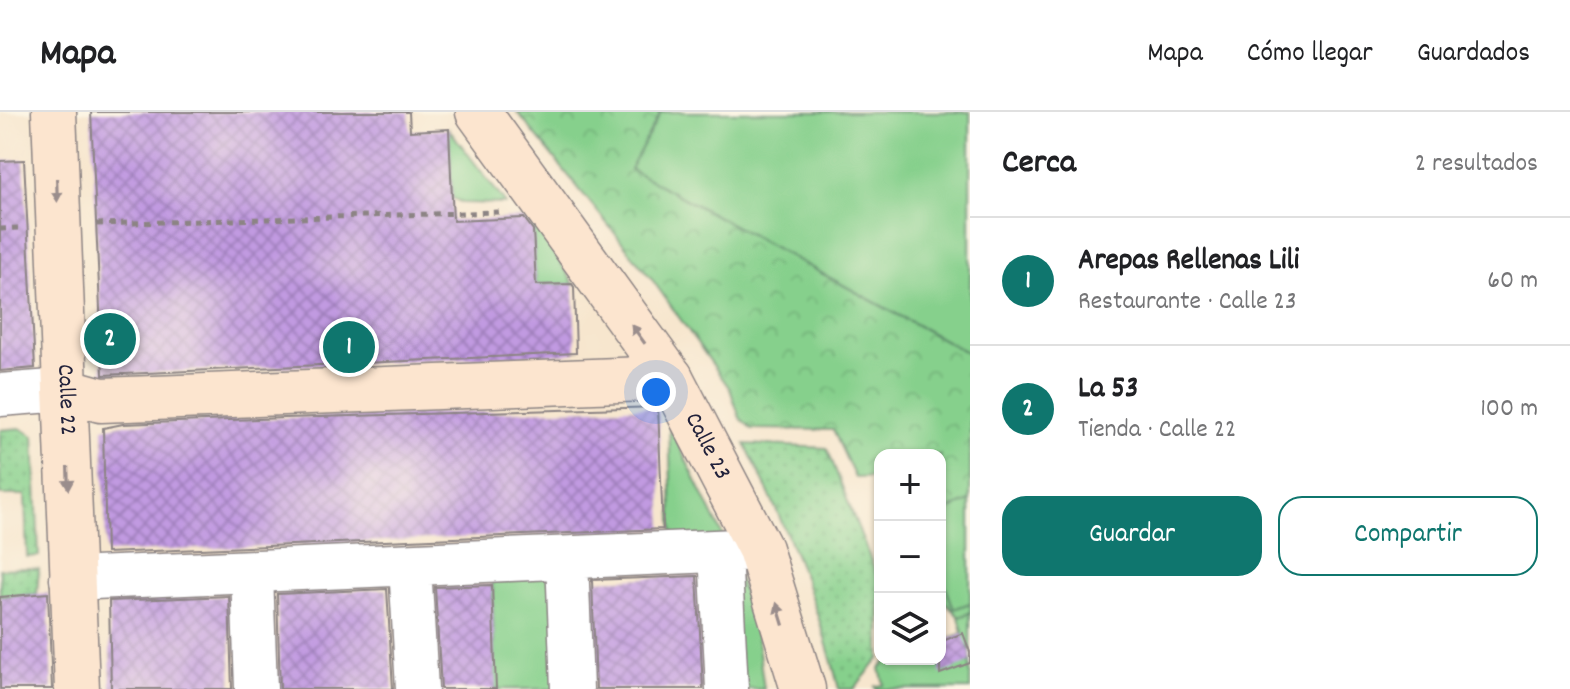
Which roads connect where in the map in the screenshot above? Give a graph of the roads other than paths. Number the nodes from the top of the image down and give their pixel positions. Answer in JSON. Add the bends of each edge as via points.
{"nodes":[{"id":1,"x":54,"y":112,"type":"edge"},
{"id":2,"x":478,"y":112,"type":"edge"},
{"id":3,"x":671,"y":378,"type":"junction"},
{"id":4,"x":65,"y":390,"type":"junction"},
{"id":5,"x":0,"y":395,"type":"edge"},
{"id":6,"x":740,"y":551,"type":"junction"},
{"id":7,"x":567,"y":559,"type":"junction"},
{"id":8,"x":410,"y":565,"type":"junction"},
{"id":9,"x":252,"y":573,"type":"junction"},
{"id":10,"x":71,"y":579,"type":"junction"},
{"id":11,"x":77,"y":689,"type":"edge"},
{"id":12,"x":256,"y":689,"type":"edge"},
{"id":13,"x":417,"y":689,"type":"edge"},
{"id":14,"x":572,"y":689,"type":"edge"},
{"id":15,"x":727,"y":689,"type":"edge"},
{"id":16,"x":803,"y":689,"type":"edge"}],
"edges":[{"from":1,"to":4,"type":"main road","name":"Calle 22","one_way":true},
{"from":3,"to":2,"type":"main road","name":"Calle 23","one_way":true},
{"from":3,"to":4,"type":"main road","via":[[101,400]]},
{"from":3,"to":6,"type":"main road","name":"Calle 23"},
{"from":4,"to":5,"type":"street"},
{"from":4,"to":10,"type":"main road","name":"Calle 22","one_way":true},
{"from":6,"to":7,"type":"street"},
{"from":6,"to":15,"type":"street"},
{"from":16,"to":6,"type":"main road","name":"Calle 23","one_way":true},
{"from":7,"to":8,"type":"street"},
{"from":7,"to":14,"type":"street"},
{"from":8,"to":9,"type":"street"},
{"from":8,"to":13,"type":"street"},
{"from":9,"to":10,"type":"street"},
{"from":9,"to":12,"type":"street"},
{"from":10,"to":11,"type":"main road","name":"Calle 22"}]}
